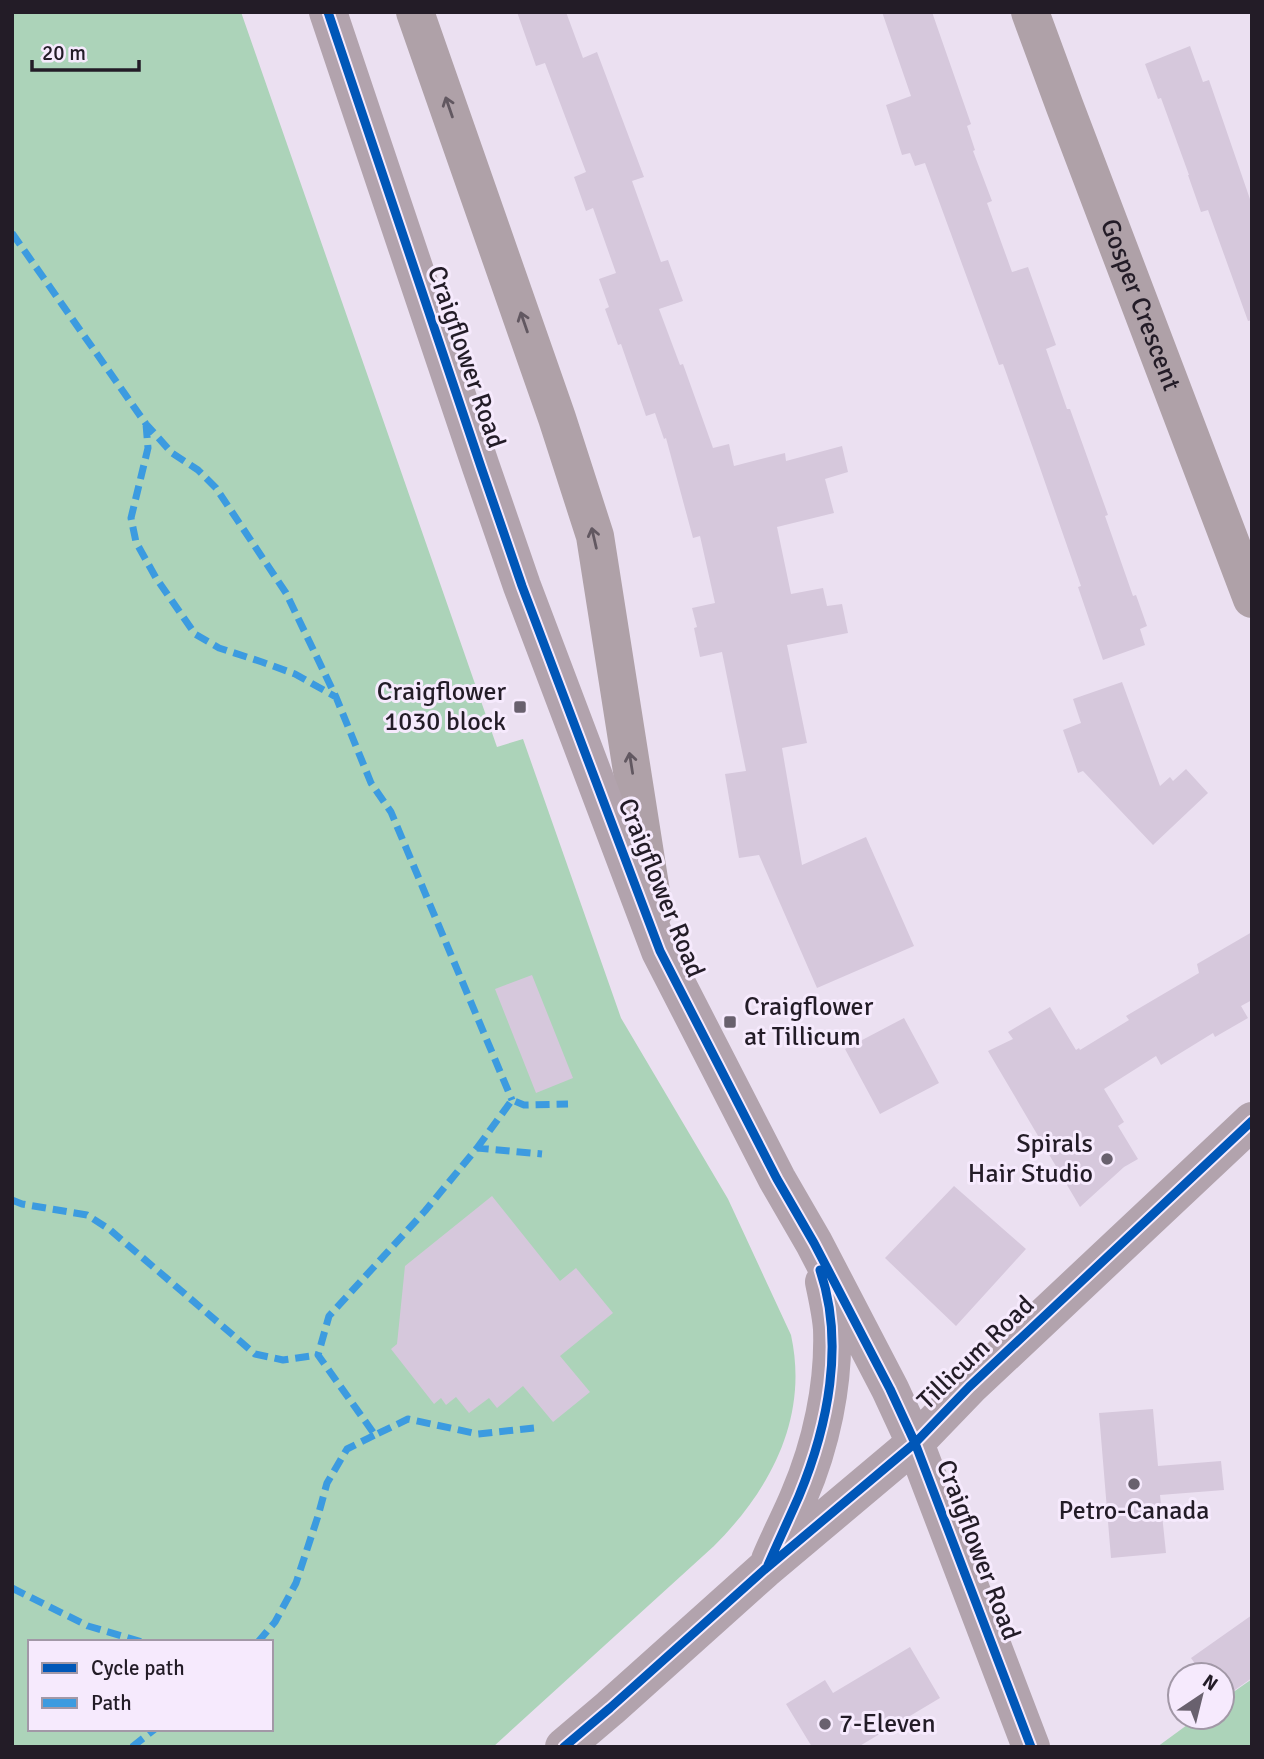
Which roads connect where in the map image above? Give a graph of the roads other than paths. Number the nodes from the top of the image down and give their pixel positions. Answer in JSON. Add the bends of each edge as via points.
{"nodes":[{"id":1,"x":415,"y":12,"type":"edge"},
{"id":2,"x":1030,"y":12,"type":"edge"},
{"id":3,"x":337,"y":15,"type":"edge"},
{"id":4,"x":1252,"y":598,"type":"edge"},
{"id":5,"x":660,"y":951,"type":"junction"},
{"id":6,"x":1252,"y":1121,"type":"edge"},
{"id":7,"x":794,"y":1208,"type":"junction"},
{"id":8,"x":915,"y":1443,"type":"junction"},
{"id":9,"x":766,"y":1568,"type":"junction"},
{"id":10,"x":564,"y":1747,"type":"edge"},
{"id":11,"x":1031,"y":1747,"type":"edge"}],
"edges":[{"from":5,"to":1,"type":"street","name":"Craigflower Road","one_way":true,"via":[[595,536]]},
{"from":2,"to":4,"type":"street","name":"Gosper Crescent"},
{"from":3,"to":5,"type":"main road","name":"Craigflower Road","via":[[522,586]]},
{"from":5,"to":7,"type":"main road","name":"Craigflower Road"},
{"from":6,"to":8,"type":"main road","name":"Tillicum Road"},
{"from":7,"to":8,"type":"main road","name":"Craigflower Road"},
{"from":7,"to":9,"type":"main road","via":[[824,1283],[832,1326],[832,1362],[813,1456]]},
{"from":8,"to":9,"type":"main road","name":"Tillicum Road"},
{"from":8,"to":11,"type":"main road","name":"Craigflower Road"},
{"from":9,"to":10,"type":"main road","name":"Tillicum Road"}]}
